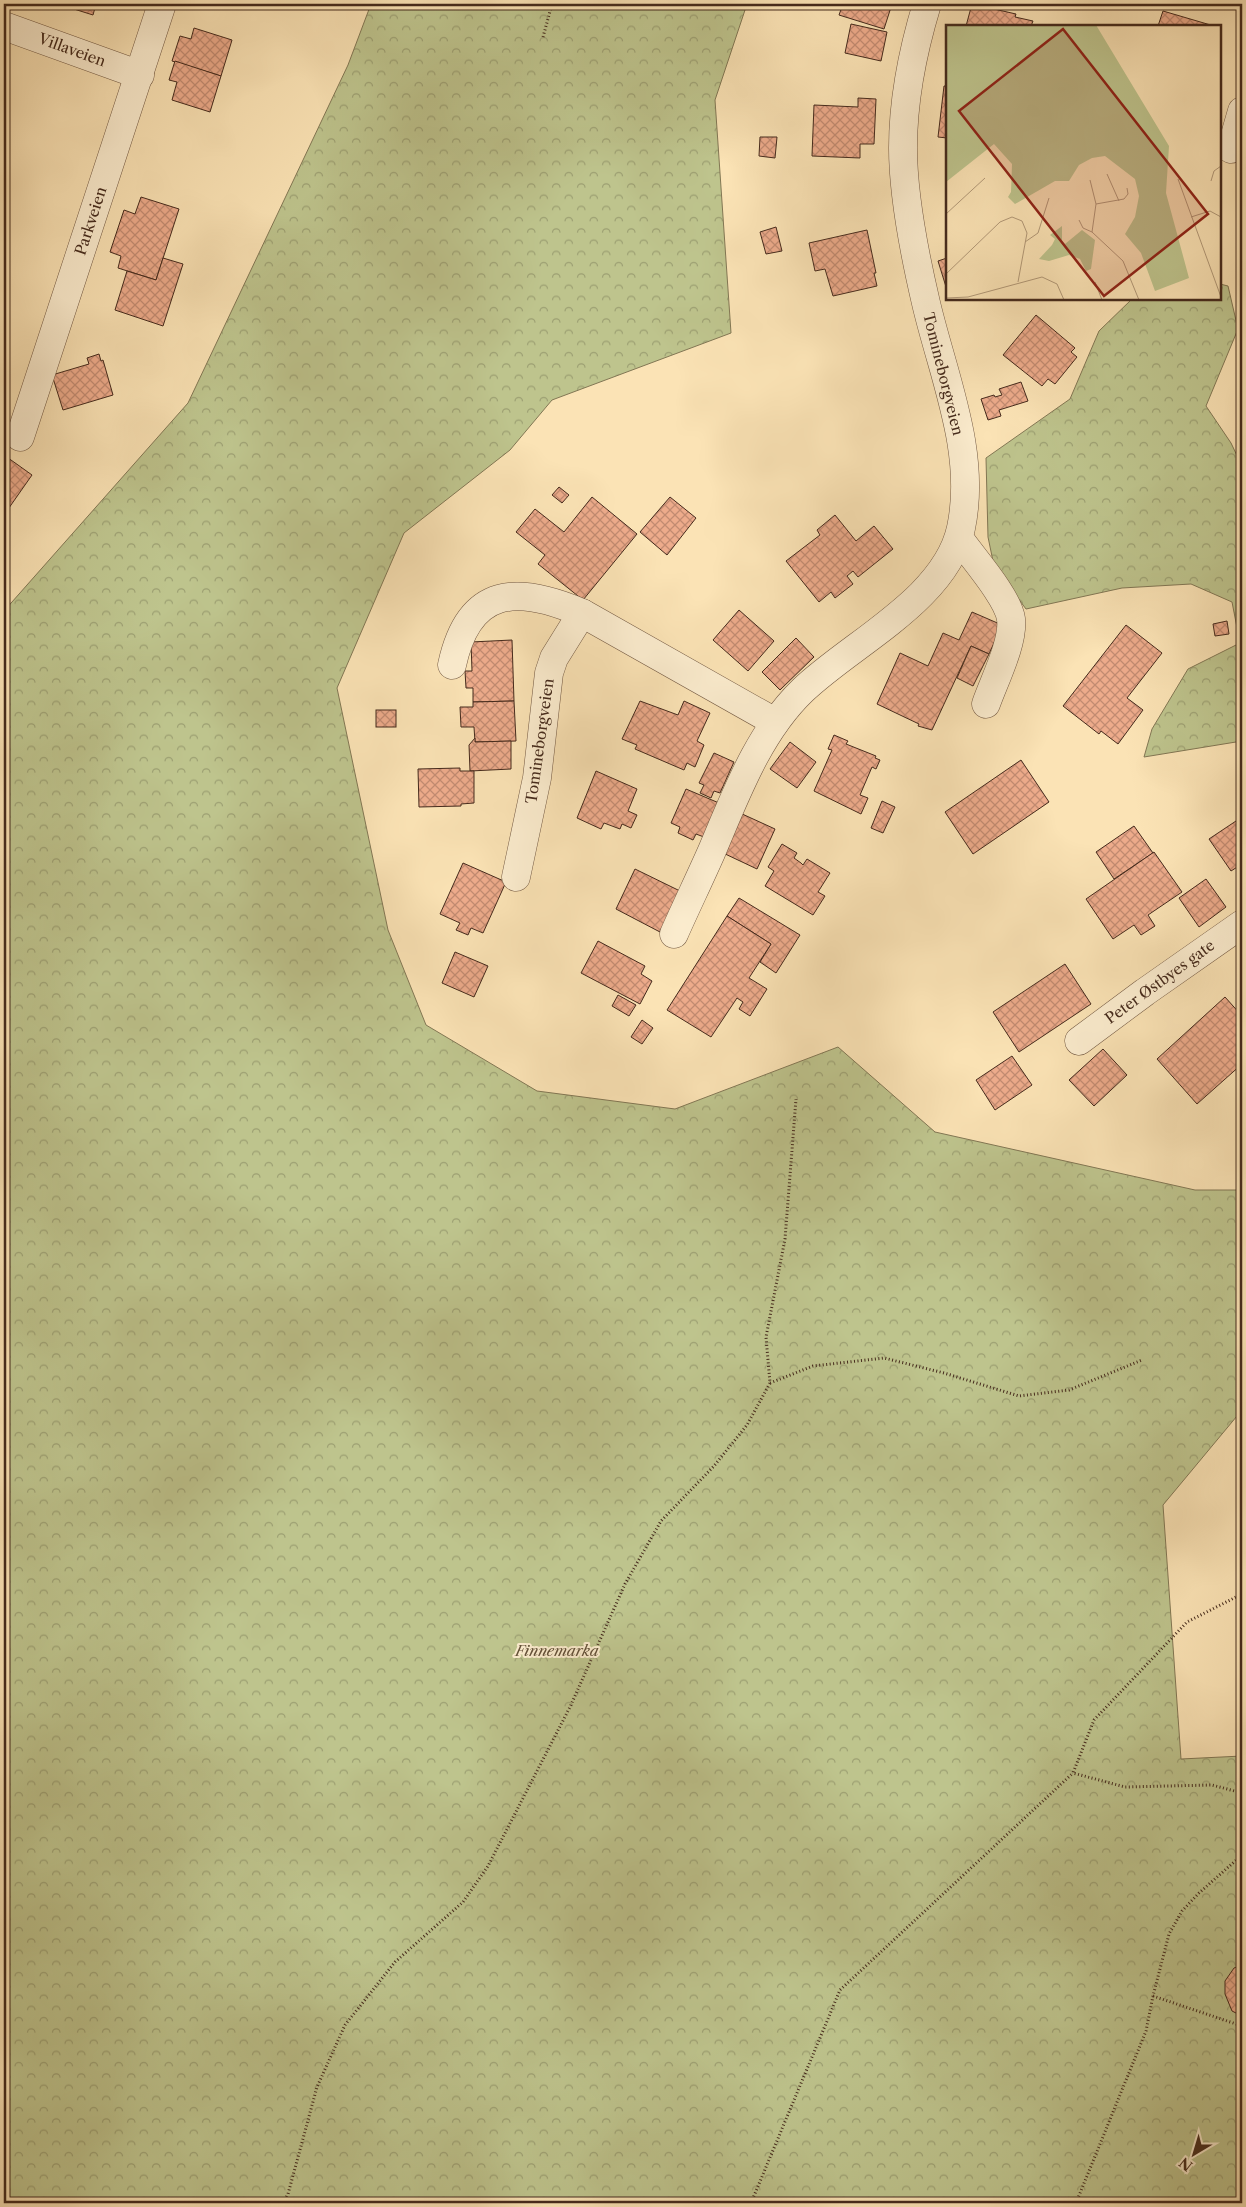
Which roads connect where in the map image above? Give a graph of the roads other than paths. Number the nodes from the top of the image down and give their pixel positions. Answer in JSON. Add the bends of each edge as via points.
{"nodes":[{"id":1,"x":162,"y":4,"type":"edge"},
{"id":2,"x":927,"y":4,"type":"edge"},
{"id":3,"x":4,"y":26,"type":"edge"},
{"id":4,"x":140,"y":75,"type":"junction"},
{"id":5,"x":1242,"y":111,"type":"edge"},
{"id":6,"x":1230,"y":149,"type":"dead end"},
{"id":7,"x":20,"y":437,"type":"dead end"},
{"id":8,"x":959,"y":538,"type":"junction"},
{"id":9,"x":582,"y":613,"type":"junction"},
{"id":10,"x":452,"y":665,"type":"dead end"},
{"id":11,"x":986,"y":704,"type":"dead end"},
{"id":12,"x":775,"y":722,"type":"junction"},
{"id":13,"x":516,"y":876,"type":"dead end"},
{"id":14,"x":1242,"y":924,"type":"edge"},
{"id":15,"x":674,"y":934,"type":"dead end"},
{"id":16,"x":1079,"y":1041,"type":"dead end"}],
"edges":[{"from":1,"to":4,"type":"street","name":"Parkveien"},
{"from":2,"to":8,"type":"street","name":"Tomineborgveien","via":[[907,92],[903,149],[910,225],[926,303],[956,412],[966,478]]},
{"from":3,"to":4,"type":"street","name":"Villaveien"},
{"from":4,"to":7,"type":"street","name":"Parkveien"},
{"from":5,"to":6,"type":"street"},
{"from":8,"to":11,"type":"street","via":[[1004,600],[1011,620],[1007,648]]},
{"from":8,"to":12,"type":"street","name":"Tomineborgveien","via":[[946,565],[928,589],[803,690]]},
{"from":9,"to":10,"type":"street","via":[[532,596],[509,596],[492,602],[474,614],[464,628],[457,641]]},
{"from":9,"to":12,"type":"street"},
{"from":9,"to":13,"type":"street","name":"Tomineborgveien","via":[[563,640],[549,673],[537,778]]},
{"from":12,"to":15,"type":"street","name":"Tomineborgveien","via":[[728,812]]},
{"from":14,"to":16,"type":"street","name":"Peter Østbyes gate"}]}
